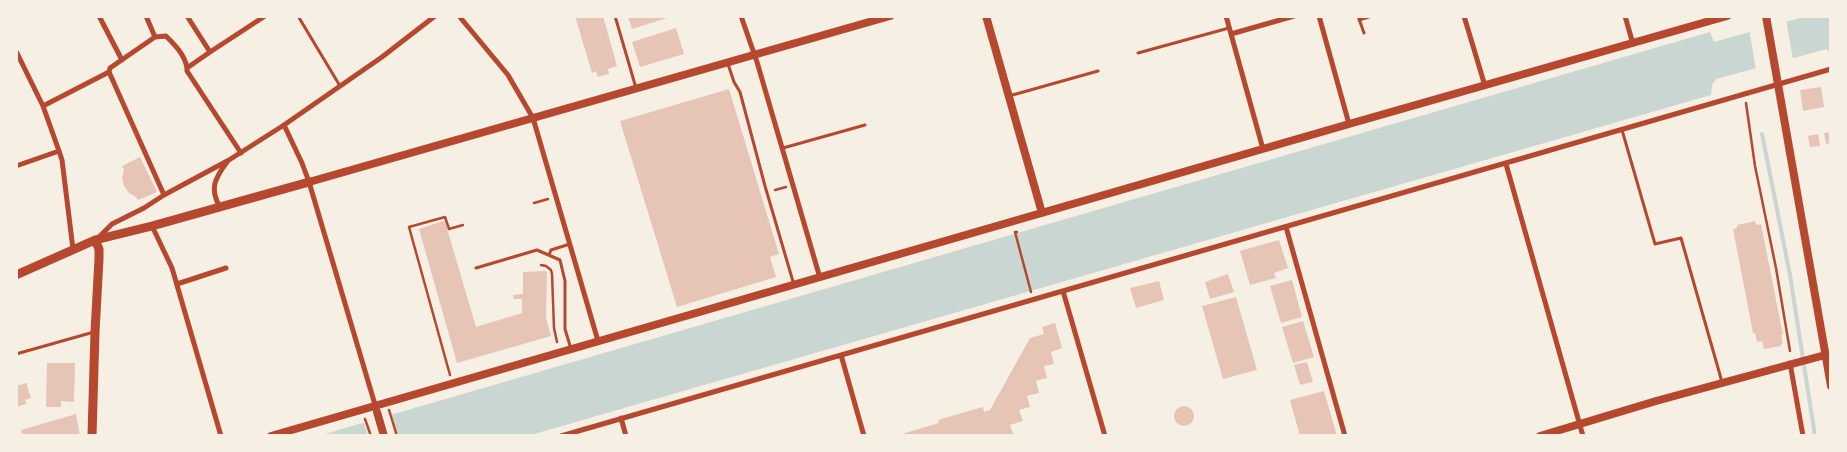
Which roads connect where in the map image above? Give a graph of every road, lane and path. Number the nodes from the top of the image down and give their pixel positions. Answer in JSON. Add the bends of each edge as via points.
{"nodes":[{"id":1,"x":99,"y":16,"type":"edge"},
{"id":2,"x":146,"y":16,"type":"edge"},
{"id":3,"x":187,"y":16,"type":"edge"},
{"id":4,"x":265,"y":16,"type":"edge"},
{"id":5,"x":298,"y":16,"type":"edge"},
{"id":6,"x":435,"y":16,"type":"edge"},
{"id":7,"x":459,"y":16,"type":"edge"},
{"id":8,"x":615,"y":16,"type":"edge"},
{"id":9,"x":741,"y":16,"type":"edge"},
{"id":10,"x":890,"y":16,"type":"edge"},
{"id":11,"x":986,"y":16,"type":"edge"},
{"id":12,"x":1226,"y":16,"type":"edge"},
{"id":13,"x":1294,"y":16,"type":"edge"},
{"id":14,"x":1319,"y":16,"type":"edge"},
{"id":15,"x":1372,"y":16,"type":"edge"},
{"id":16,"x":1464,"y":16,"type":"edge"},
{"id":17,"x":1625,"y":16,"type":"edge"},
{"id":18,"x":1727,"y":16,"type":"edge"},
{"id":19,"x":1766,"y":16,"type":"edge"},
{"id":20,"x":1359,"y":18,"type":"edge"},
{"id":21,"x":1229,"y":28,"type":"junction"},
{"id":22,"x":1231,"y":34,"type":"junction"},
{"id":23,"x":1364,"y":34,"type":"dead end"},
{"id":24,"x":155,"y":37,"type":"junction"},
{"id":25,"x":1633,"y":44,"type":"junction"},
{"id":26,"x":16,"y":51,"type":"edge"},
{"id":27,"x":210,"y":52,"type":"junction"},
{"id":28,"x":1138,"y":53,"type":"dead end"},
{"id":29,"x":753,"y":55,"type":"junction"},
{"id":30,"x":122,"y":60,"type":"junction"},
{"id":31,"x":728,"y":62,"type":"junction"},
{"id":32,"x":187,"y":68,"type":"junction"},
{"id":33,"x":1831,"y":69,"type":"edge"},
{"id":34,"x":1098,"y":71,"type":"dead end"},
{"id":35,"x":109,"y":72,"type":"junction"},
{"id":36,"x":1778,"y":85,"type":"junction"},
{"id":37,"x":340,"y":86,"type":"junction"},
{"id":38,"x":1485,"y":86,"type":"junction"},
{"id":39,"x":636,"y":88,"type":"junction"},
{"id":40,"x":1009,"y":96,"type":"junction"},
{"id":41,"x":1746,"y":102,"type":"dead end"},
{"id":42,"x":43,"y":106,"type":"junction"},
{"id":43,"x":534,"y":118,"type":"junction"},
{"id":44,"x":1349,"y":124,"type":"junction"},
{"id":45,"x":284,"y":125,"type":"junction"},
{"id":46,"x":865,"y":125,"type":"dead end"},
{"id":47,"x":1622,"y":130,"type":"junction"},
{"id":48,"x":783,"y":148,"type":"junction"},
{"id":49,"x":1263,"y":149,"type":"junction"},
{"id":50,"x":59,"y":152,"type":"junction"},
{"id":51,"x":241,"y":153,"type":"junction"},
{"id":52,"x":229,"y":160,"type":"junction"},
{"id":53,"x":1506,"y":164,"type":"junction"},
{"id":54,"x":16,"y":166,"type":"edge"},
{"id":55,"x":309,"y":182,"type":"junction"},
{"id":56,"x":164,"y":195,"type":"junction"},
{"id":57,"x":556,"y":197,"type":"junction"},
{"id":58,"x":534,"y":203,"type":"dead end"},
{"id":59,"x":220,"y":207,"type":"junction"},
{"id":60,"x":1042,"y":214,"type":"junction"},
{"id":61,"x":463,"y":225,"type":"dead end"},
{"id":62,"x":152,"y":226,"type":"junction"},
{"id":63,"x":1286,"y":227,"type":"junction"},
{"id":64,"x":1015,"y":232,"type":"dead end"},
{"id":65,"x":95,"y":240,"type":"junction"},
{"id":66,"x":570,"y":244,"type":"junction"},
{"id":67,"x":73,"y":249,"type":"junction"},
{"id":68,"x":549,"y":255,"type":"junction"},
{"id":69,"x":541,"y":265,"type":"dead end"},
{"id":70,"x":226,"y":268,"type":"dead end"},
{"id":71,"x":476,"y":268,"type":"dead end"},
{"id":72,"x":16,"y":275,"type":"edge"},
{"id":73,"x":820,"y":278,"type":"junction"},
{"id":74,"x":176,"y":284,"type":"junction"},
{"id":75,"x":794,"y":286,"type":"junction"},
{"id":76,"x":1063,"y":291,"type":"junction"},
{"id":77,"x":1032,"y":295,"type":"dead end"},
{"id":78,"x":95,"y":332,"type":"junction"},
{"id":79,"x":598,"y":341,"type":"junction"},
{"id":80,"x":558,"y":344,"type":"dead end"},
{"id":81,"x":571,"y":349,"type":"junction"},
{"id":82,"x":1790,"y":350,"type":"dead end"},
{"id":83,"x":16,"y":354,"type":"edge"},
{"id":84,"x":1828,"y":354,"type":"edge"},
{"id":85,"x":841,"y":355,"type":"junction"},
{"id":86,"x":1793,"y":363,"type":"junction"},
{"id":87,"x":450,"y":375,"type":"dead end"},
{"id":88,"x":1722,"y":382,"type":"junction"},
{"id":89,"x":1831,"y":386,"type":"edge"},
{"id":90,"x":376,"y":409,"type":"junction"},
{"id":91,"x":389,"y":409,"type":"dead end"},
{"id":92,"x":621,"y":418,"type":"junction"},
{"id":93,"x":366,"y":419,"type":"dead end"},
{"id":94,"x":1580,"y":424,"type":"junction"},
{"id":95,"x":92,"y":436,"type":"edge"},
{"id":96,"x":221,"y":436,"type":"edge"},
{"id":97,"x":271,"y":436,"type":"edge"},
{"id":98,"x":371,"y":436,"type":"edge"},
{"id":99,"x":384,"y":436,"type":"edge"},
{"id":100,"x":397,"y":436,"type":"edge"},
{"id":101,"x":561,"y":436,"type":"edge"},
{"id":102,"x":626,"y":436,"type":"edge"},
{"id":103,"x":864,"y":436,"type":"edge"},
{"id":104,"x":1105,"y":436,"type":"edge"},
{"id":105,"x":1345,"y":436,"type":"edge"},
{"id":106,"x":1540,"y":436,"type":"edge"},
{"id":107,"x":1583,"y":436,"type":"edge"},
{"id":108,"x":1803,"y":436,"type":"edge"}],
"edges":[{"from":1,"to":30,"type":"street"},
{"from":2,"to":24,"type":"street"},
{"from":3,"to":27,"type":"street"},
{"from":4,"to":27,"type":"street"},
{"from":5,"to":37,"type":"lane"},
{"from":6,"to":37,"type":"street"},
{"from":7,"to":43,"type":"street","via":[[508,75]]},
{"from":8,"to":39,"type":"lane"},
{"from":9,"to":29,"type":"street"},
{"from":10,"to":29,"type":"street"},
{"from":11,"to":40,"type":"street"},
{"from":12,"to":21,"type":"street"},
{"from":13,"to":22,"type":"street"},
{"from":14,"to":44,"type":"street"},
{"from":15,"to":20,"type":"lane"},
{"from":16,"to":38,"type":"street"},
{"from":17,"to":25,"type":"street"},
{"from":18,"to":25,"type":"street"},
{"from":19,"to":36,"type":"street"},
{"from":20,"to":23,"type":"lane"},
{"from":21,"to":22,"type":"street"},
{"from":21,"to":28,"type":"lane"},
{"from":22,"to":49,"type":"street"},
{"from":24,"to":30,"type":"street"},
{"from":24,"to":32,"type":"street","via":[[166,36],[186,60]]},
{"from":25,"to":38,"type":"street"},
{"from":26,"to":42,"type":"street"},
{"from":27,"to":32,"type":"street"},
{"from":29,"to":31,"type":"street"},
{"from":29,"to":48,"type":"street"},
{"from":30,"to":35,"type":"street"},
{"from":31,"to":39,"type":"street"},
{"from":31,"to":75,"type":"lane","via":[[740,92]]},
{"from":32,"to":51,"type":"street"},
{"from":33,"to":36,"type":"street"},
{"from":34,"to":40,"type":"lane"},
{"from":35,"to":42,"type":"street"},
{"from":35,"to":56,"type":"street"},
{"from":36,"to":47,"type":"street"},
{"from":36,"to":84,"type":"street"},
{"from":37,"to":45,"type":"street"},
{"from":38,"to":44,"type":"street"},
{"from":39,"to":43,"type":"street"},
{"from":40,"to":60,"type":"street"},
{"from":41,"to":82,"type":"path"},
{"from":42,"to":50,"type":"street"},
{"from":43,"to":55,"type":"street"},
{"from":43,"to":57,"type":"street"},
{"from":44,"to":49,"type":"street"},
{"from":45,"to":51,"type":"street"},
{"from":45,"to":55,"type":"street"},
{"from":46,"to":48,"type":"lane"},
{"from":47,"to":53,"type":"street"},
{"from":47,"to":88,"type":"lane","via":[[1655,244],[1681,238]]},
{"from":48,"to":73,"type":"street"},
{"from":49,"to":60,"type":"street"},
{"from":50,"to":54,"type":"street"},
{"from":50,"to":67,"type":"street"},
{"from":51,"to":52,"type":"street"},
{"from":52,"to":56,"type":"street"},
{"from":52,"to":59,"type":"street","via":[[219,173],[213,191]]},
{"from":53,"to":63,"type":"street"},
{"from":53,"to":94,"type":"street"},
{"from":55,"to":59,"type":"main road"},
{"from":55,"to":90,"type":"street"},
{"from":56,"to":65,"type":"street","via":[[112,224]]},
{"from":57,"to":58,"type":"path"},
{"from":57,"to":66,"type":"street"},
{"from":59,"to":62,"type":"main road"},
{"from":60,"to":73,"type":"street"},
{"from":61,"to":87,"type":"path","via":[[449,230],[445,217],[409,227]]},
{"from":62,"to":65,"type":"main road"},
{"from":62,"to":74,"type":"street"},
{"from":63,"to":76,"type":"street"},
{"from":63,"to":105,"type":"street"},
{"from":64,"to":77,"type":"path"},
{"from":65,"to":67,"type":"main road"},
{"from":65,"to":78,"type":"main road","via":[[99,259]]},
{"from":66,"to":68,"type":"lane","via":[[551,250]]},
{"from":66,"to":79,"type":"street"},
{"from":67,"to":72,"type":"main road"},
{"from":68,"to":71,"type":"lane","via":[[537,250]]},
{"from":68,"to":81,"type":"lane","via":[[560,260],[565,281],[565,328]]},
{"from":69,"to":80,"type":"path","via":[[552,270],[554,328]]},
{"from":70,"to":74,"type":"street"},
{"from":73,"to":75,"type":"street"},
{"from":74,"to":96,"type":"street"},
{"from":75,"to":79,"type":"street"},
{"from":76,"to":85,"type":"street"},
{"from":76,"to":104,"type":"street"},
{"from":78,"to":83,"type":"lane"},
{"from":78,"to":95,"type":"main road"},
{"from":79,"to":81,"type":"street"},
{"from":81,"to":90,"type":"street"},
{"from":84,"to":86,"type":"street"},
{"from":84,"to":89,"type":"street"},
{"from":85,"to":92,"type":"street"},
{"from":85,"to":103,"type":"street"},
{"from":86,"to":88,"type":"street"},
{"from":86,"to":108,"type":"street"},
{"from":88,"to":94,"type":"street"},
{"from":90,"to":97,"type":"street"},
{"from":90,"to":99,"type":"street"},
{"from":91,"to":100,"type":"path"},
{"from":92,"to":101,"type":"street"},
{"from":92,"to":102,"type":"street"},
{"from":93,"to":98,"type":"path"},
{"from":94,"to":106,"type":"street"},
{"from":94,"to":107,"type":"street"}]}
